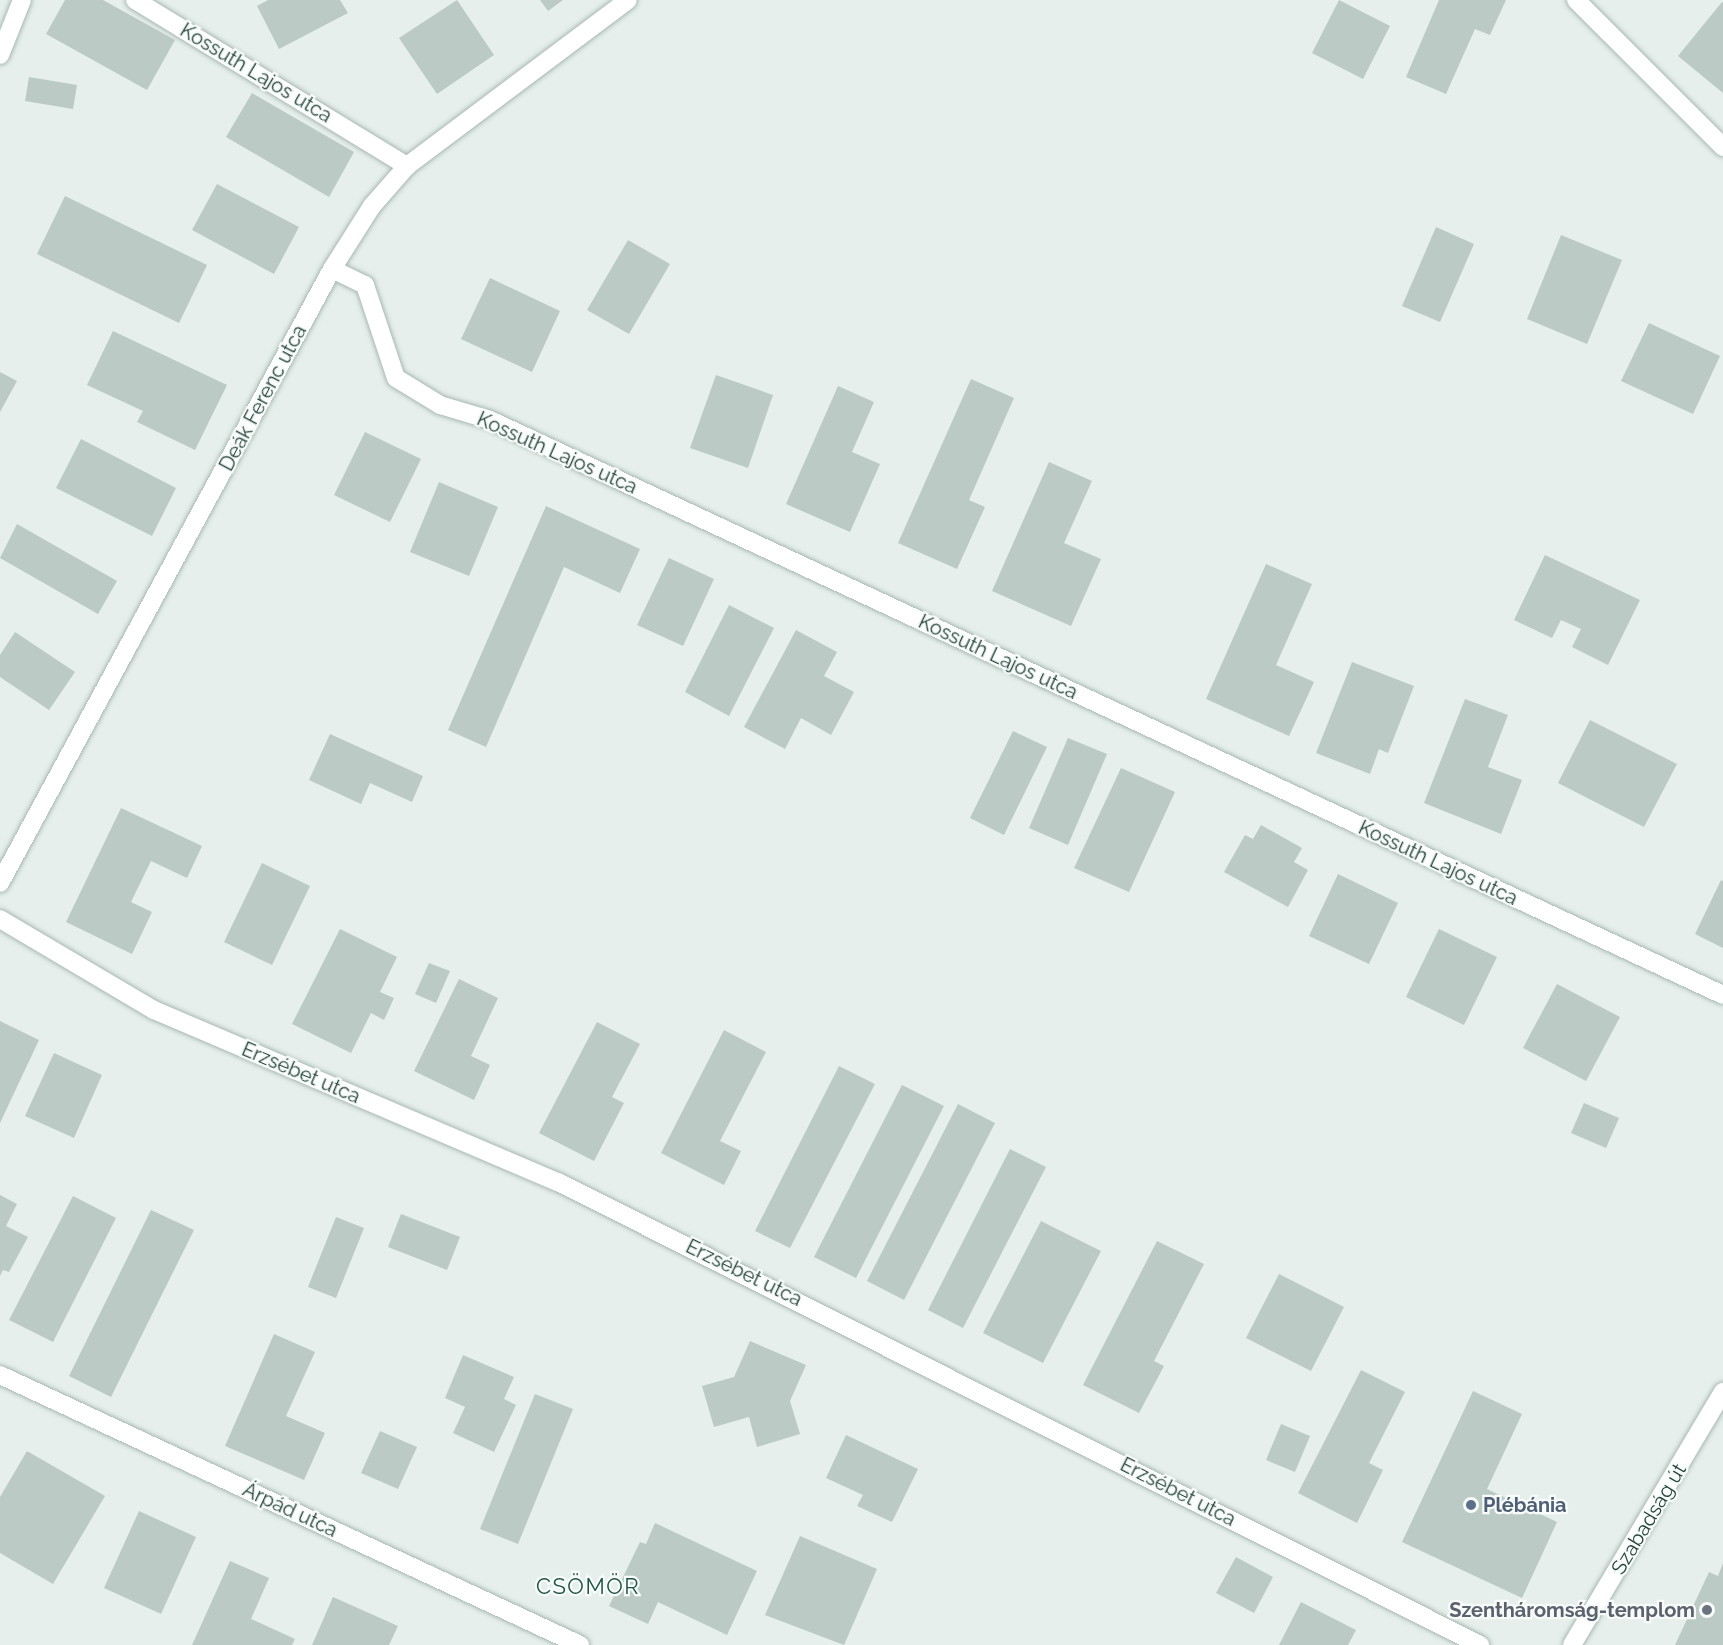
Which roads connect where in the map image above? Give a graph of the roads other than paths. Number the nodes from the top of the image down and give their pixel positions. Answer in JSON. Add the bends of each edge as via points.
{"nodes":[{"id":1,"x":22,"y":0,"type":"edge"},
{"id":2,"x":135,"y":0,"type":"edge"},
{"id":3,"x":628,"y":0,"type":"edge"},
{"id":4,"x":1576,"y":0,"type":"edge"},
{"id":5,"x":0,"y":55,"type":"edge"},
{"id":6,"x":1723,"y":147,"type":"edge"},
{"id":7,"x":407,"y":166,"type":"junction"},
{"id":8,"x":332,"y":269,"type":"junction"},
{"id":9,"x":0,"y":883,"type":"edge"},
{"id":10,"x":0,"y":920,"type":"edge"},
{"id":11,"x":1723,"y":995,"type":"edge"},
{"id":12,"x":0,"y":1375,"type":"edge"},
{"id":13,"x":1723,"y":1392,"type":"edge"},
{"id":14,"x":580,"y":1645,"type":"edge"},
{"id":15,"x":1480,"y":1645,"type":"edge"},
{"id":16,"x":1572,"y":1645,"type":"edge"}],
"edges":[{"from":1,"to":5,"type":"street"},
{"from":2,"to":7,"type":"street","name":"Kossuth Lajos utca"},
{"from":3,"to":7,"type":"street","name":"Deák Ferenc utca"},
{"from":4,"to":6,"type":"street"},
{"from":7,"to":8,"type":"street","name":"Deák Ferenc utca","via":[[372,206]]},
{"from":8,"to":9,"type":"street","name":"Deák Ferenc utca"},
{"from":8,"to":11,"type":"street","name":"Kossuth Lajos utca","via":[[365,285],[396,378],[440,405],[490,420]]},
{"from":10,"to":15,"type":"street","name":"Erzsébet utca","via":[[154,1010],[558,1182]]},
{"from":12,"to":14,"type":"street","name":"Árpád utca"},
{"from":13,"to":16,"type":"street","name":"Szabadság út"}]}
